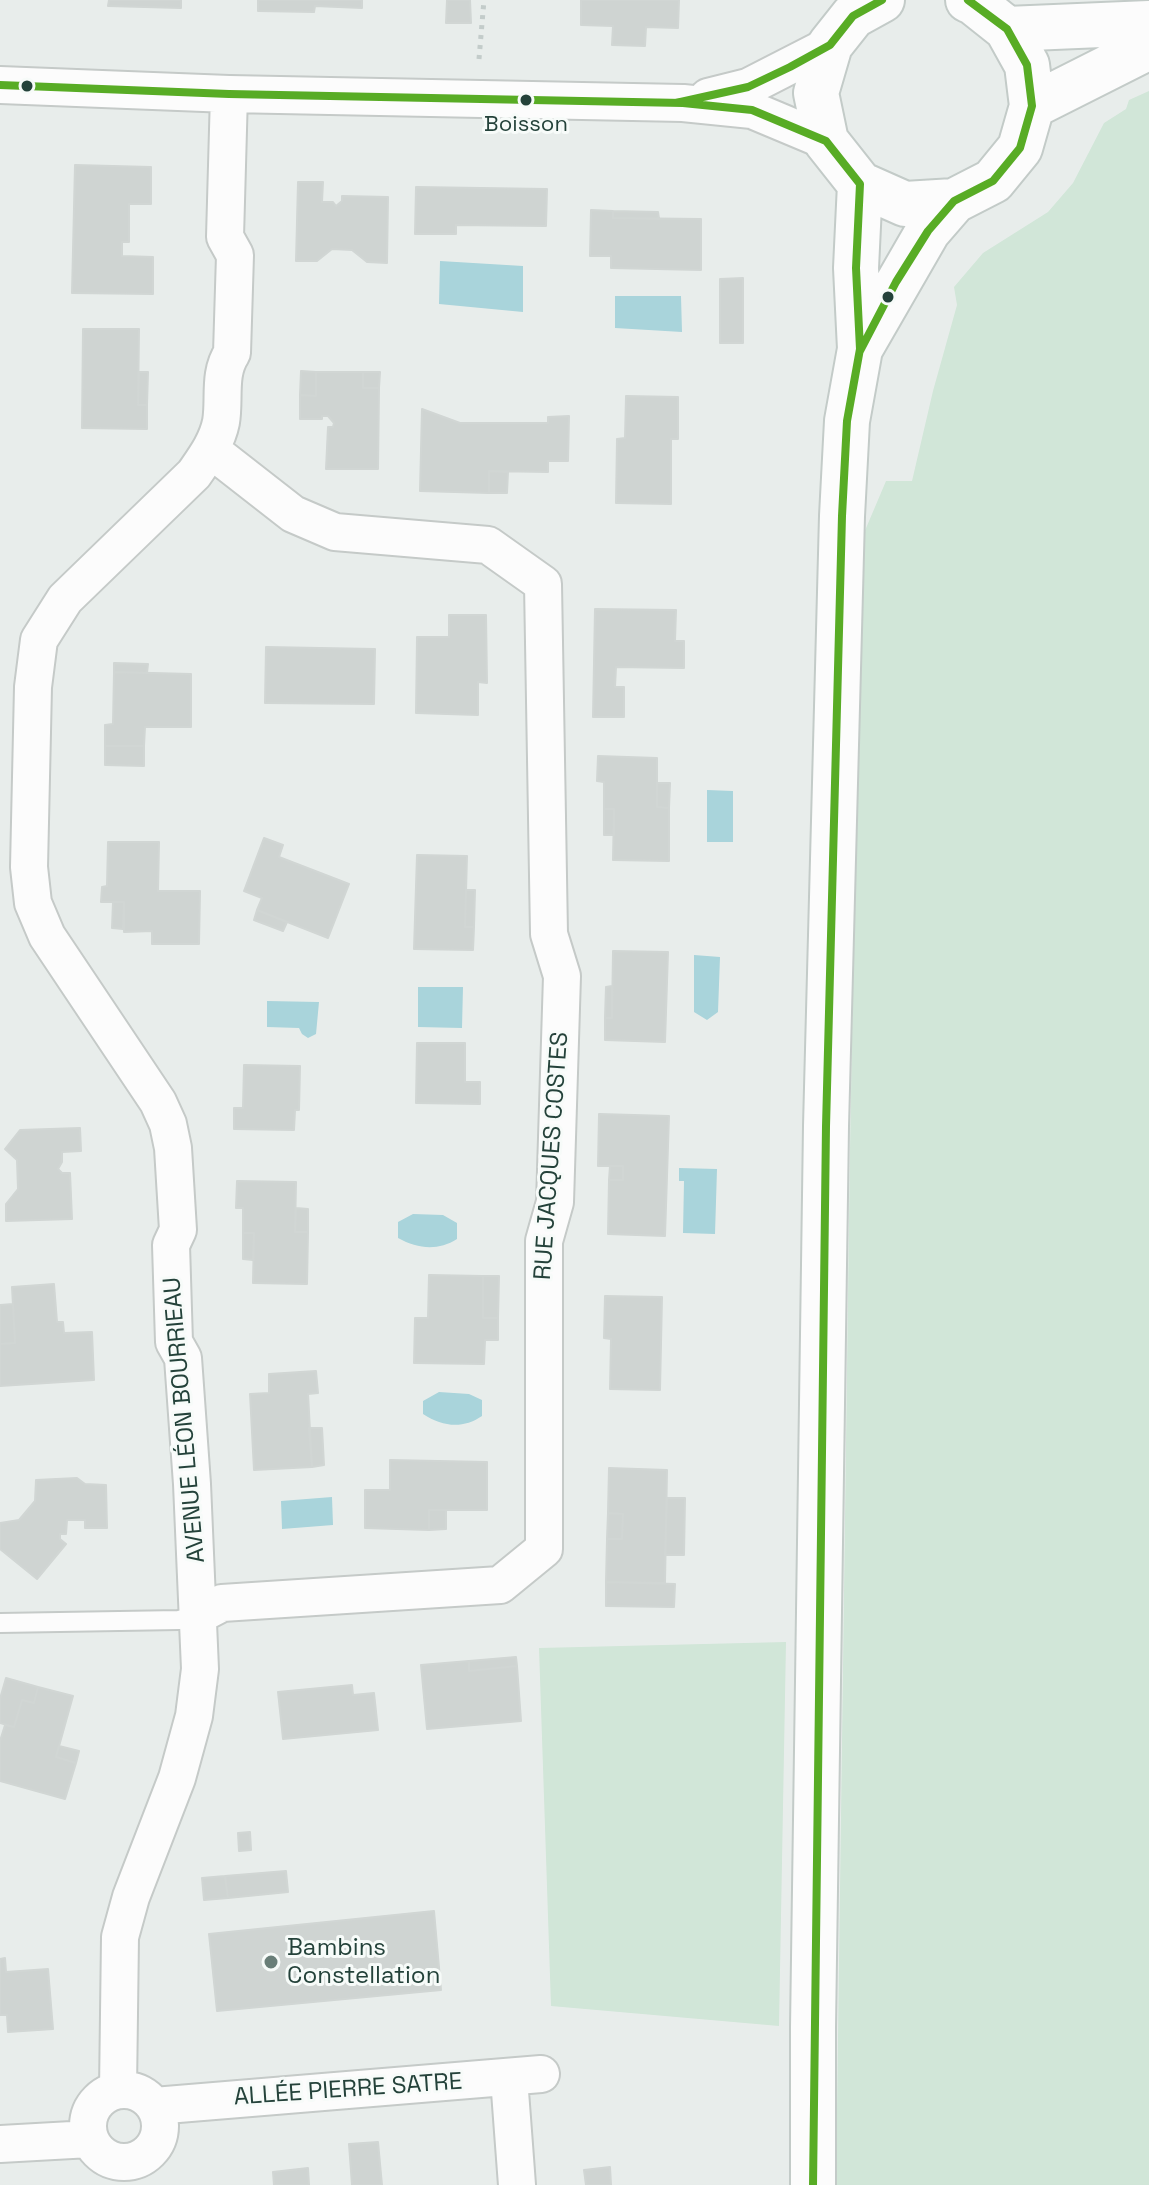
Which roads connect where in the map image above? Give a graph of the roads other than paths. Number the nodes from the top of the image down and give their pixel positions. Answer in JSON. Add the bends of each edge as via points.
{"nodes":[{"id":1,"x":968,"y":0,"type":"edge"},
{"id":2,"x":855,"y":15,"type":"edge"},
{"id":3,"x":1149,"y":23,"type":"edge"},
{"id":4,"x":1007,"y":29,"type":"junction"},
{"id":5,"x":1149,"y":47,"type":"edge"},
{"id":6,"x":0,"y":85,"type":"edge"},
{"id":7,"x":229,"y":94,"type":"junction"},
{"id":8,"x":683,"y":103,"type":"junction"},
{"id":9,"x":1032,"y":106,"type":"junction"},
{"id":10,"x":826,"y":141,"type":"junction"},
{"id":11,"x":860,"y":184,"type":"junction"},
{"id":12,"x":954,"y":201,"type":"junction"},
{"id":13,"x":860,"y":349,"type":"junction"},
{"id":14,"x":211,"y":450,"type":"junction"},
{"id":15,"x":199,"y":1615,"type":"junction"},
{"id":16,"x":0,"y":1623,"type":"edge"},
{"id":17,"x":118,"y":2090,"type":"junction"},
{"id":18,"x":154,"y":2106,"type":"junction"},
{"id":19,"x":90,"y":2139,"type":"junction"},
{"id":20,"x":0,"y":2144,"type":"edge"},
{"id":21,"x":131,"y":2174,"type":"edge"},
{"id":22,"x":517,"y":2185,"type":"edge"},
{"id":23,"x":813,"y":2185,"type":"edge"}],
"edges":[{"from":1,"to":4,"type":"main road"},
{"from":2,"to":8,"type":"street","via":[[748,87]]},
{"from":2,"to":10,"type":"main road","via":[[816,93]]},
{"from":3,"to":4,"type":"main road"},
{"from":4,"to":9,"type":"main road","via":[[1027,65]]},
{"from":5,"to":9,"type":"main road"},
{"from":6,"to":7,"type":"street"},
{"from":7,"to":8,"type":"street"},
{"from":7,"to":14,"type":"street","name":"AVENUE LÉON BOURRIEAU","via":[[225,237],[235,255],[232,353],[224,366],[220,425]]},
{"from":8,"to":10,"type":"street","via":[[752,110]]},
{"from":9,"to":12,"type":"main road","via":[[1020,148],[993,181]]},
{"from":10,"to":11,"type":"main road"},
{"from":11,"to":12,"type":"main road","via":[[905,204]]},
{"from":11,"to":13,"type":"main road"},
{"from":12,"to":13,"type":"main road","via":[[928,231]]},
{"from":13,"to":23,"type":"main road","via":[[847,421],[842,516],[826,1158]]},
{"from":14,"to":15,"type":"street","name":"AVENUE LÉON BOURRIEAU","via":[[194,474],[65,599],[39,640],[29,867],[33,903],[47,936],[168,1124],[178,1230],[171,1245],[174,1342],[183,1358]]},
{"from":14,"to":15,"type":"street","name":"RUE JACQUES COSTES","via":[[293,514],[335,532],[488,545],[543,584],[549,934],[562,976],[555,1202],[544,1241],[544,1549],[500,1585],[222,1603]]},
{"from":15,"to":16,"type":"lane","via":[[179,1620]]},
{"from":15,"to":17,"type":"street","name":"AVENUE LÉON BOURRIEAU","via":[[194,1716],[120,1937]]},
{"from":17,"to":18,"type":"street","via":[[139,2094]]},
{"from":17,"to":19,"type":"street","via":[[98,2100],[89,2114]]},
{"from":18,"to":21,"type":"street","via":[[158,2139]]},
{"from":18,"to":22,"type":"street","name":"ALLÉE PIERRE SATRE","via":[[525,2076]]},
{"from":19,"to":20,"type":"street"},
{"from":19,"to":21,"type":"street","via":[[99,2154]]}]}
